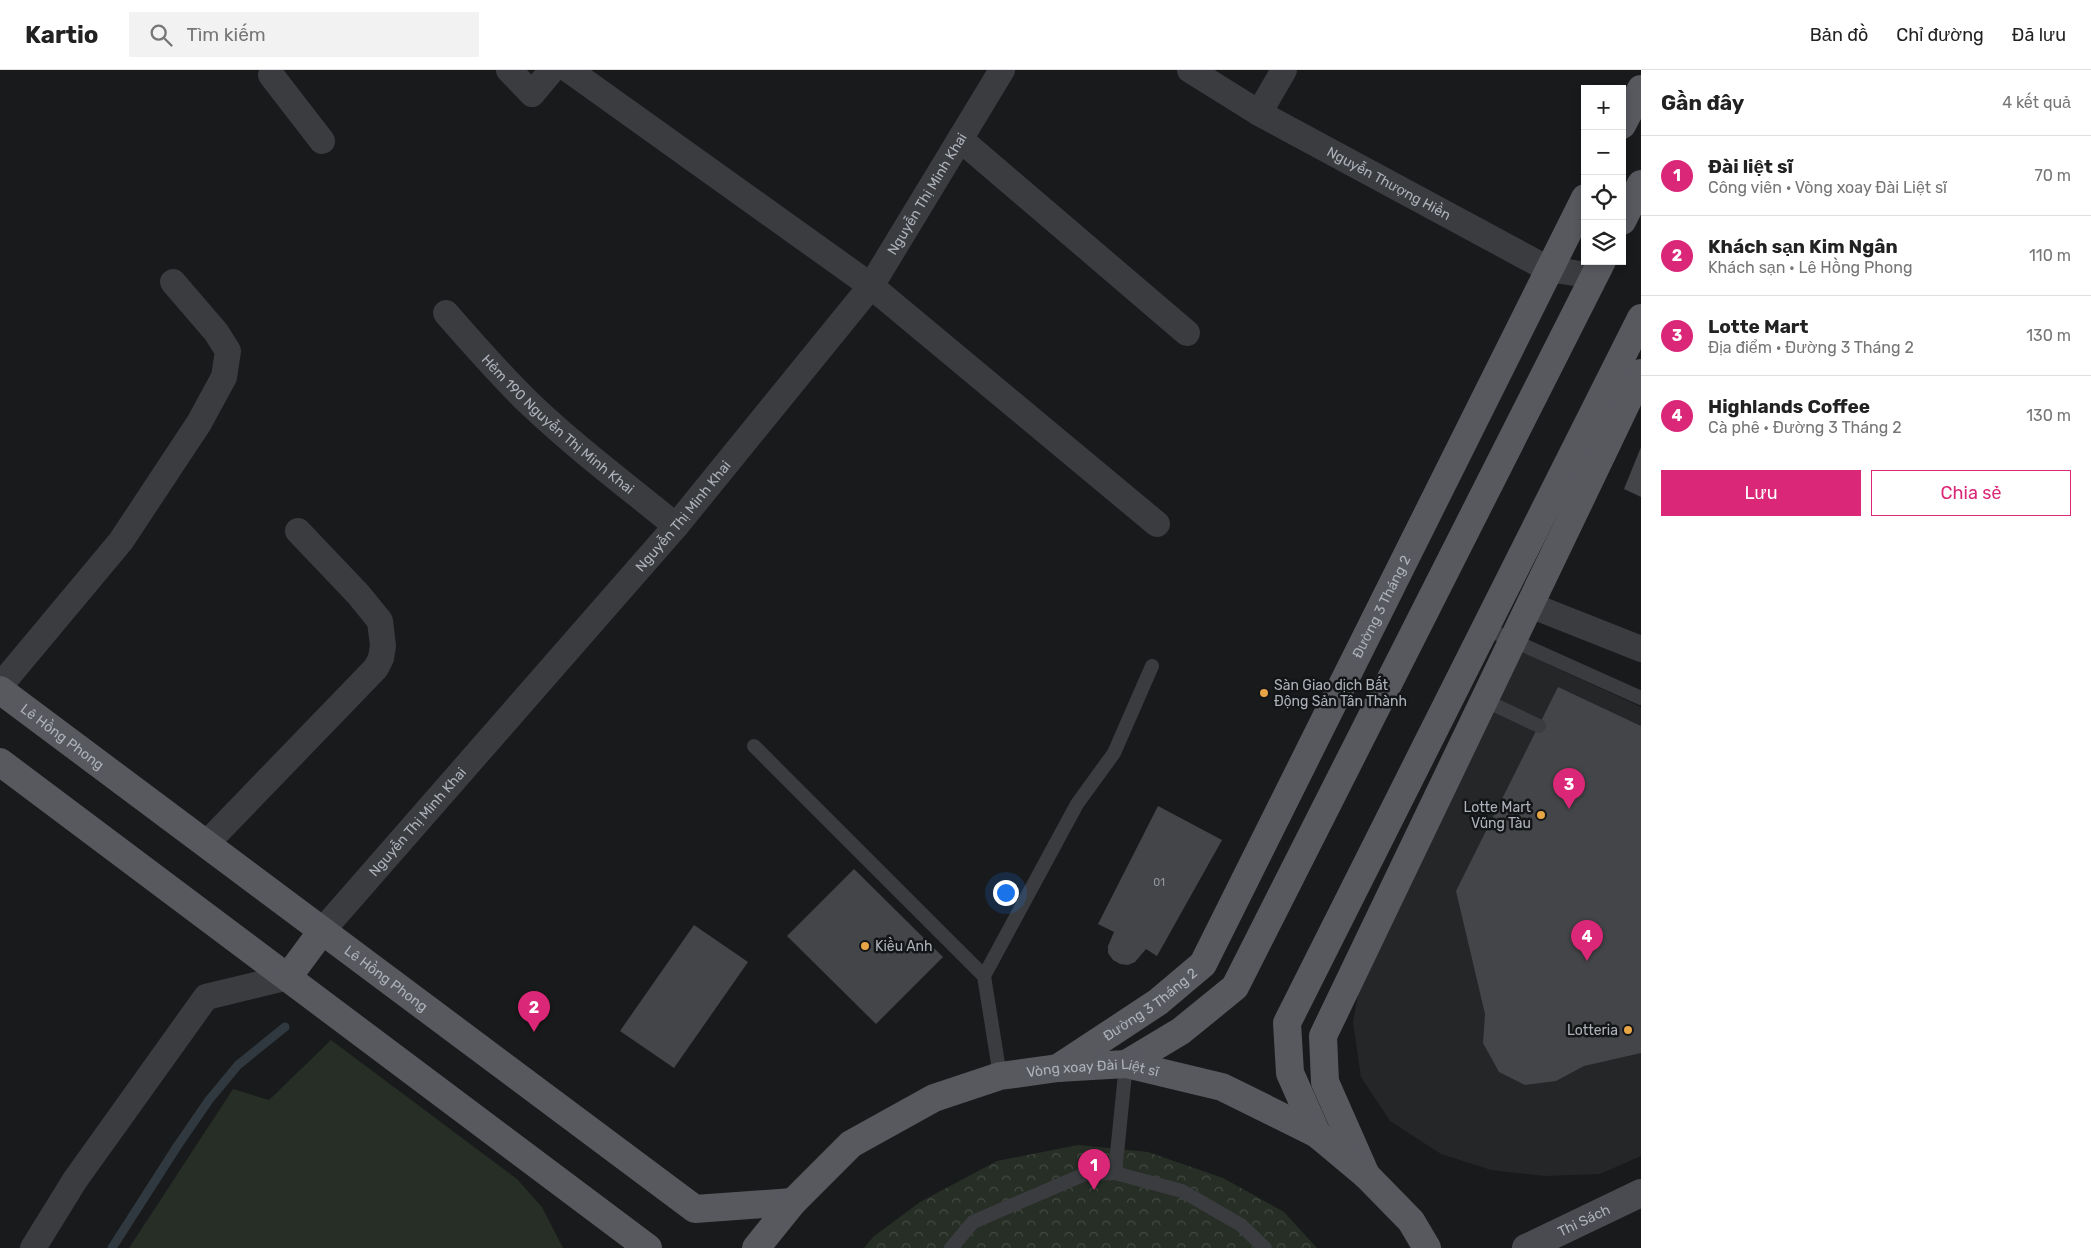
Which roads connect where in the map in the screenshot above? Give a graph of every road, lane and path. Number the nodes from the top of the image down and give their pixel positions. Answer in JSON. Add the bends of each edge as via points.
{"nodes":[{"id":1,"x":509,"y":70,"type":"edge"},
{"id":2,"x":552,"y":70,"type":"edge"},
{"id":3,"x":569,"y":70,"type":"edge"},
{"id":4,"x":1002,"y":70,"type":"edge"},
{"id":5,"x":1190,"y":70,"type":"edge"},
{"id":6,"x":1284,"y":70,"type":"edge"},
{"id":7,"x":271,"y":72,"type":"edge"},
{"id":8,"x":1641,"y":89,"type":"edge"},
{"id":9,"x":1259,"y":113,"type":"junction"},
{"id":10,"x":1626,"y":117,"type":"edge"},
{"id":11,"x":960,"y":139,"type":"junction"},
{"id":12,"x":322,"y":141,"type":"dead end"},
{"id":13,"x":1641,"y":184,"type":"edge"},
{"id":14,"x":1581,"y":206,"type":"edge"},
{"id":15,"x":1623,"y":220,"type":"edge"},
{"id":16,"x":1548,"y":269,"type":"junction"},
{"id":17,"x":1598,"y":269,"type":"edge"},
{"id":18,"x":173,"y":282,"type":"dead end"},
{"id":19,"x":871,"y":286,"type":"junction"},
{"id":20,"x":446,"y":313,"type":"dead end"},
{"id":21,"x":1641,"y":318,"type":"edge"},
{"id":22,"x":1187,"y":333,"type":"dead end"},
{"id":23,"x":1641,"y":373,"type":"edge"},
{"id":24,"x":1157,"y":524,"type":"dead end"},
{"id":25,"x":676,"y":526,"type":"junction"},
{"id":26,"x":298,"y":531,"type":"dead end"},
{"id":27,"x":1530,"y":605,"type":"junction"},
{"id":28,"x":1485,"y":628,"type":"junction"},
{"id":29,"x":1513,"y":640,"type":"junction"},
{"id":30,"x":1641,"y":649,"type":"edge"},
{"id":31,"x":1152,"y":666,"type":"dead end"},
{"id":32,"x":0,"y":688,"type":"edge"},
{"id":33,"x":1641,"y":698,"type":"edge"},
{"id":34,"x":1484,"y":700,"type":"junction"},
{"id":35,"x":1539,"y":726,"type":"dead end"},
{"id":36,"x":754,"y":746,"type":"dead end"},
{"id":37,"x":0,"y":762,"type":"edge"},
{"id":38,"x":206,"y":844,"type":"junction"},
{"id":39,"x":322,"y":931,"type":"junction"},
{"id":40,"x":984,"y":976,"type":"junction"},
{"id":41,"x":288,"y":977,"type":"junction"},
{"id":42,"x":1126,"y":1064,"type":"junction"},
{"id":43,"x":1058,"y":1068,"type":"junction"},
{"id":44,"x":1000,"y":1076,"type":"junction"},
{"id":45,"x":1317,"y":1134,"type":"junction"},
{"id":46,"x":1115,"y":1173,"type":"junction"},
{"id":47,"x":1366,"y":1175,"type":"junction"},
{"id":48,"x":1641,"y":1193,"type":"edge"},
{"id":49,"x":793,"y":1202,"type":"junction"},
{"id":50,"x":33,"y":1248,"type":"edge"},
{"id":51,"x":648,"y":1248,"type":"edge"},
{"id":52,"x":756,"y":1248,"type":"edge"},
{"id":53,"x":951,"y":1248,"type":"edge"},
{"id":54,"x":1265,"y":1248,"type":"edge"},
{"id":55,"x":1427,"y":1248,"type":"edge"},
{"id":56,"x":1526,"y":1248,"type":"edge"}],
"edges":[{"from":1,"to":2,"type":"street","via":[[532,94]]},
{"from":3,"to":19,"type":"street"},
{"from":4,"to":11,"type":"street","name":"Nguyễn Thị Minh Khai"},
{"from":5,"to":9,"type":"street","name":"Nguyễn Thượng Hiền"},
{"from":6,"to":9,"type":"street"},
{"from":7,"to":12,"type":"street"},
{"from":8,"to":10,"type":"main road"},
{"from":9,"to":16,"type":"street","name":"Nguyễn Thượng Hiền"},
{"from":11,"to":19,"type":"street","name":"Nguyễn Thị Minh Khai"},
{"from":11,"to":22,"type":"street"},
{"from":13,"to":15,"type":"main road"},
{"from":14,"to":16,"type":"main road","name":"Đường 3 Tháng 2"},
{"from":16,"to":17,"type":"street","name":"Nguyễn Thượng Hiền"},
{"from":16,"to":43,"type":"main road","name":"Đường 3 Tháng 2","via":[[1203,964],[1158,1002]]},
{"from":17,"to":42,"type":"main road","via":[[1235,987],[1182,1032]]},
{"from":18,"to":32,"type":"street","via":[[228,351],[224,376],[199,423],[121,541]]},
{"from":19,"to":24,"type":"street"},
{"from":19,"to":25,"type":"street","name":"Nguyễn Thị Minh Khai"},
{"from":20,"to":25,"type":"street","name":"Hẻm 190 Nguyễn Thị Minh Khai","via":[[530,404]]},
{"from":21,"to":28,"type":"main road"},
{"from":23,"to":27,"type":"main road"},
{"from":25,"to":39,"type":"street","name":"Nguyễn Thị Minh Khai"},
{"from":26,"to":38,"type":"street","via":[[380,621],[381,658],[376,668]]},
{"from":27,"to":29,"type":"main road"},
{"from":27,"to":30,"type":"street"},
{"from":28,"to":29,"type":"lane"},
{"from":28,"to":45,"type":"main road","via":[[1287,1023],[1290,1073]]},
{"from":29,"to":33,"type":"lane"},
{"from":29,"to":34,"type":"main road"},
{"from":31,"to":40,"type":"lane","via":[[1114,753],[1078,804]]},
{"from":32,"to":38,"type":"main road","name":"Lê Hồng Phong"},
{"from":34,"to":35,"type":"lane"},
{"from":34,"to":47,"type":"main road","via":[[1322,1036],[1325,1082]]},
{"from":36,"to":40,"type":"lane"},
{"from":37,"to":41,"type":"main road"},
{"from":38,"to":39,"type":"main road","name":"Lê Hồng Phong"},
{"from":39,"to":41,"type":"main road"},
{"from":39,"to":49,"type":"main road","name":"Lê Hồng Phong","via":[[695,1210]]},
{"from":40,"to":44,"type":"lane"},
{"from":41,"to":50,"type":"street","via":[[206,997],[75,1180]]},
{"from":41,"to":51,"type":"main road"},
{"from":42,"to":43,"type":"main road","name":"Vòng xoay Đài Liệt sĩ"},
{"from":42,"to":45,"type":"main road","name":"Vòng xoay Đài Liệt sĩ","via":[[1222,1087]]},
{"from":42,"to":46,"type":"lane"},
{"from":43,"to":44,"type":"main road","name":"Vòng xoay Đài Liệt sĩ"},
{"from":44,"to":49,"type":"main road","name":"Vòng xoay Đài Liệt sĩ","via":[[934,1098],[851,1144]]},
{"from":45,"to":47,"type":"main road","name":"Vòng xoay Đài Liệt sĩ"},
{"from":46,"to":53,"type":"lane","via":[[1085,1174],[973,1222]]},
{"from":46,"to":54,"type":"lane","via":[[1182,1191],[1241,1225]]},
{"from":47,"to":55,"type":"main road","name":"Vòng xoay Đài Liệt sĩ","via":[[1411,1221]]},
{"from":48,"to":56,"type":"street","name":"Thi Sách"},
{"from":49,"to":52,"type":"main road","name":"Vòng xoay Đài Liệt sĩ"}]}
